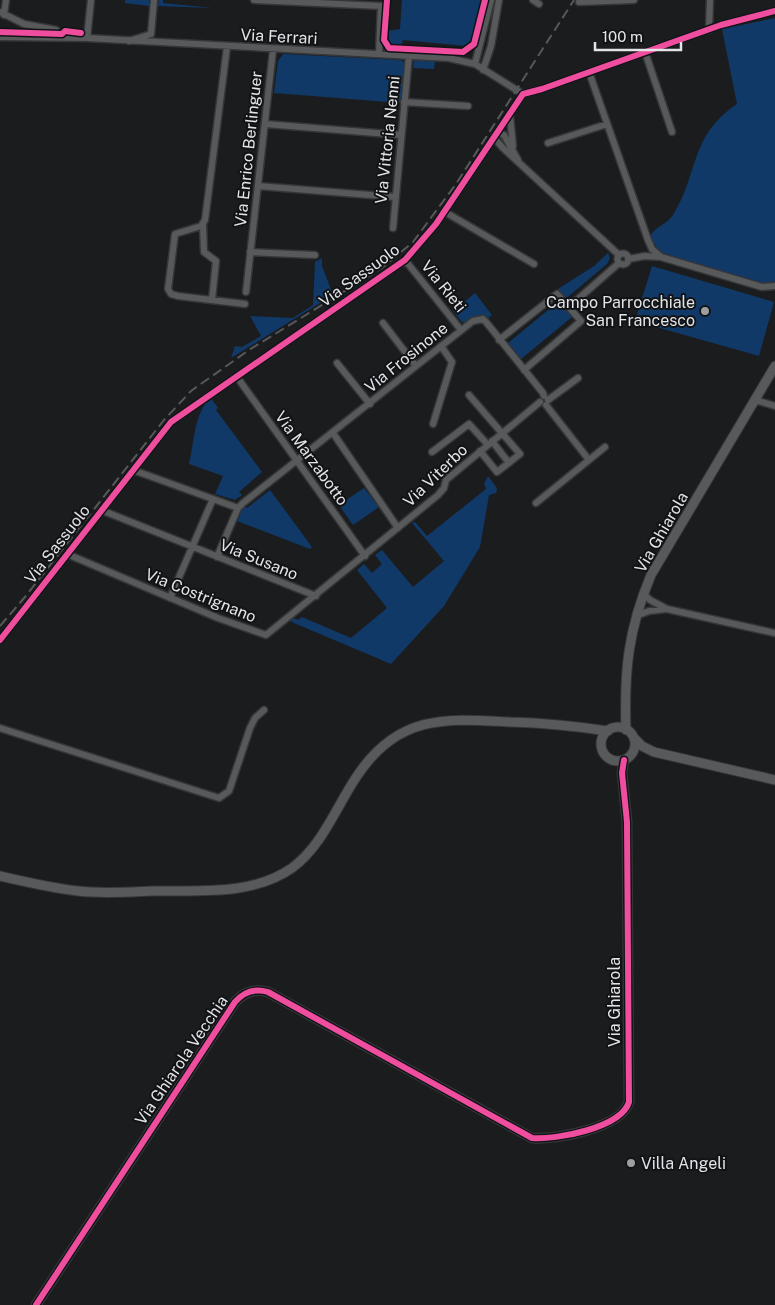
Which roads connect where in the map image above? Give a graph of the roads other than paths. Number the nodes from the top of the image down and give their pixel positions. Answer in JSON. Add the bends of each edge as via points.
{"nodes":[{"id":1,"x":6,"y":0,"type":"edge"},
{"id":2,"x":91,"y":0,"type":"edge"},
{"id":3,"x":154,"y":0,"type":"edge"},
{"id":4,"x":254,"y":0,"type":"edge"},
{"id":5,"x":491,"y":0,"type":"edge"},
{"id":6,"x":499,"y":0,"type":"edge"},
{"id":7,"x":533,"y":0,"type":"edge"},
{"id":8,"x":634,"y":0,"type":"edge"},
{"id":9,"x":710,"y":0,"type":"edge"},
{"id":10,"x":579,"y":2,"type":"dead end"},
{"id":11,"x":539,"y":4,"type":"dead end"},
{"id":12,"x":775,"y":11,"type":"edge"},
{"id":13,"x":2,"y":14,"type":"edge"},
{"id":14,"x":24,"y":24,"type":"junction"},
{"id":15,"x":56,"y":30,"type":"dead end"},
{"id":16,"x":709,"y":30,"type":"junction"},
{"id":17,"x":151,"y":34,"type":"junction"},
{"id":18,"x":0,"y":37,"type":"edge"},
{"id":19,"x":24,"y":37,"type":"junction"},
{"id":20,"x":87,"y":38,"type":"junction"},
{"id":21,"x":128,"y":42,"type":"junction"},
{"id":22,"x":174,"y":44,"type":"junction"},
{"id":23,"x":228,"y":47,"type":"junction"},
{"id":24,"x":273,"y":50,"type":"junction"},
{"id":25,"x":645,"y":52,"type":"junction"},
{"id":26,"x":379,"y":54,"type":"junction"},
{"id":27,"x":409,"y":55,"type":"junction"},
{"id":28,"x":475,"y":64,"type":"junction"},
{"id":29,"x":483,"y":70,"type":"junction"},
{"id":30,"x":589,"y":72,"type":"junction"},
{"id":31,"x":523,"y":94,"type":"junction"},
{"id":32,"x":404,"y":102,"type":"junction"},
{"id":33,"x":468,"y":106,"type":"dead end"},
{"id":34,"x":510,"y":114,"type":"junction"},
{"id":35,"x":265,"y":124,"type":"junction"},
{"id":36,"x":607,"y":124,"type":"junction"},
{"id":37,"x":672,"y":132,"type":"dead end"},
{"id":38,"x":401,"y":135,"type":"junction"},
{"id":39,"x":495,"y":135,"type":"junction"},
{"id":40,"x":548,"y":143,"type":"dead end"},
{"id":41,"x":487,"y":147,"type":"junction"},
{"id":42,"x":507,"y":152,"type":"junction"},
{"id":43,"x":516,"y":154,"type":"junction"},
{"id":44,"x":520,"y":165,"type":"junction"},
{"id":45,"x":258,"y":186,"type":"junction"},
{"id":46,"x":395,"y":197,"type":"junction"},
{"id":47,"x":445,"y":212,"type":"junction"},
{"id":48,"x":203,"y":225,"type":"junction"},
{"id":49,"x":393,"y":228,"type":"dead end"},
{"id":50,"x":250,"y":252,"type":"junction"},
{"id":51,"x":619,"y":255,"type":"junction"},
{"id":52,"x":315,"y":256,"type":"dead end"},
{"id":53,"x":661,"y":257,"type":"junction"},
{"id":54,"x":628,"y":259,"type":"junction"},
{"id":55,"x":406,"y":260,"type":"junction"},
{"id":56,"x":619,"y":263,"type":"junction"},
{"id":57,"x":534,"y":264,"type":"dead end"},
{"id":58,"x":775,"y":286,"type":"edge"},
{"id":59,"x":762,"y":287,"type":"junction"},
{"id":60,"x":246,"y":292,"type":"dead end"},
{"id":61,"x":775,"y":292,"type":"edge"},
{"id":62,"x":212,"y":300,"type":"junction"},
{"id":63,"x":245,"y":304,"type":"dead end"},
{"id":64,"x":569,"y":307,"type":"junction"},
{"id":65,"x":383,"y":323,"type":"dead end"},
{"id":66,"x":461,"y":330,"type":"junction"},
{"id":67,"x":500,"y":340,"type":"junction"},
{"id":68,"x":441,"y":346,"type":"junction"},
{"id":69,"x":337,"y":363,"type":"dead end"},
{"id":70,"x":416,"y":366,"type":"junction"},
{"id":71,"x":775,"y":366,"type":"edge"},
{"id":72,"x":524,"y":370,"type":"junction"},
{"id":73,"x":236,"y":377,"type":"junction"},
{"id":74,"x":578,"y":378,"type":"dead end"},
{"id":75,"x":469,"y":395,"type":"dead end"},
{"id":76,"x":756,"y":400,"type":"junction"},
{"id":77,"x":544,"y":401,"type":"junction"},
{"id":78,"x":370,"y":404,"type":"junction"},
{"id":79,"x":775,"y":406,"type":"edge"},
{"id":80,"x":433,"y":424,"type":"dead end"},
{"id":81,"x":333,"y":433,"type":"junction"},
{"id":82,"x":501,"y":433,"type":"junction"},
{"id":83,"x":490,"y":443,"type":"junction"},
{"id":84,"x":605,"y":447,"type":"dead end"},
{"id":85,"x":480,"y":451,"type":"junction"},
{"id":86,"x":432,"y":452,"type":"dead end"},
{"id":87,"x":589,"y":460,"type":"junction"},
{"id":88,"x":297,"y":461,"type":"junction"},
{"id":89,"x":509,"y":463,"type":"junction"},
{"id":90,"x":133,"y":470,"type":"junction"},
{"id":91,"x":213,"y":499,"type":"junction"},
{"id":92,"x":536,"y":504,"type":"dead end"},
{"id":93,"x":238,"y":508,"type":"junction"},
{"id":94,"x":101,"y":510,"type":"junction"},
{"id":95,"x":398,"y":528,"type":"junction"},
{"id":96,"x":193,"y":547,"type":"junction"},
{"id":97,"x":67,"y":554,"type":"junction"},
{"id":98,"x":365,"y":556,"type":"junction"},
{"id":99,"x":217,"y":557,"type":"junction"},
{"id":100,"x":643,"y":594,"type":"junction"},
{"id":101,"x":316,"y":596,"type":"junction"},
{"id":102,"x":170,"y":598,"type":"junction"},
{"id":103,"x":667,"y":609,"type":"junction"},
{"id":104,"x":636,"y":616,"type":"junction"},
{"id":105,"x":775,"y":633,"type":"edge"},
{"id":106,"x":0,"y":640,"type":"edge"},
{"id":107,"x":626,"y":704,"type":"junction"},
{"id":108,"x":264,"y":710,"type":"dead end"},
{"id":109,"x":573,"y":725,"type":"junction"},
{"id":110,"x":0,"y":728,"type":"edge"},
{"id":111,"x":610,"y":730,"type":"junction"},
{"id":112,"x":626,"y":730,"type":"junction"},
{"id":113,"x":634,"y":738,"type":"junction"},
{"id":114,"x":601,"y":746,"type":"junction"},
{"id":115,"x":654,"y":752,"type":"junction"},
{"id":116,"x":628,"y":757,"type":"junction"},
{"id":117,"x":613,"y":760,"type":"junction"},
{"id":118,"x":775,"y":780,"type":"edge"},
{"id":119,"x":622,"y":782,"type":"junction"},
{"id":120,"x":0,"y":876,"type":"edge"},
{"id":121,"x":521,"y":1134,"type":"joint"},
{"id":122,"x":36,"y":1305,"type":"edge"}],
"edges":[{"from":1,"to":13,"type":"street"},
{"from":2,"to":20,"type":"street"},
{"from":3,"to":17,"type":"street"},
{"from":4,"to":26,"type":"street","via":[[381,6]]},
{"from":5,"to":28,"type":"street"},
{"from":6,"to":29,"type":"street"},
{"from":7,"to":11,"type":"street"},
{"from":8,"to":10,"type":"street"},
{"from":9,"to":16,"type":"street"},
{"from":12,"to":16,"type":"street"},
{"from":13,"to":14,"type":"street"},
{"from":14,"to":15,"type":"street"},
{"from":14,"to":19,"type":"street"},
{"from":16,"to":25,"type":"street"},
{"from":17,"to":21,"type":"street"},
{"from":17,"to":22,"type":"street"},
{"from":18,"to":19,"type":"street","name":"Via Ferrari"},
{"from":19,"to":20,"type":"street","name":"Via Ferrari"},
{"from":20,"to":21,"type":"street","name":"Via Ferrari"},
{"from":21,"to":22,"type":"street","name":"Via Ferrari"},
{"from":22,"to":23,"type":"street","name":"Via Ferrari"},
{"from":23,"to":24,"type":"street","name":"Via Ferrari"},
{"from":23,"to":48,"type":"street"},
{"from":24,"to":26,"type":"street","name":"Via Ferrari"},
{"from":24,"to":35,"type":"street","name":"Via Enrico Berlinguer"},
{"from":25,"to":30,"type":"street"},
{"from":25,"to":37,"type":"street"},
{"from":26,"to":27,"type":"street","name":"Via Ferrari"},
{"from":27,"to":28,"type":"street","name":"Via Ferrari","via":[[460,59]]},
{"from":27,"to":32,"type":"street","name":"Via Vittoria Nenni"},
{"from":28,"to":29,"type":"street","name":"Via Ferrari"},
{"from":29,"to":31,"type":"street","name":"Via Ferrari"},
{"from":30,"to":31,"type":"street"},
{"from":30,"to":36,"type":"street"},
{"from":31,"to":34,"type":"street","name":"Via Sassuolo"},
{"from":32,"to":33,"type":"street"},
{"from":32,"to":38,"type":"street","name":"Via Vittoria Nenni"},
{"from":34,"to":39,"type":"street","name":"Via Sassuolo"},
{"from":34,"to":43,"type":"street","via":[[509,127]]},
{"from":35,"to":38,"type":"street"},
{"from":35,"to":45,"type":"street","name":"Via Enrico Berlinguer"},
{"from":36,"to":40,"type":"street"},
{"from":36,"to":53,"type":"street","via":[[652,250]]},
{"from":38,"to":46,"type":"street","name":"Via Vittoria Nenni"},
{"from":39,"to":41,"type":"street","name":"Via Sassuolo"},
{"from":39,"to":42,"type":"street"},
{"from":39,"to":43,"type":"street","via":[[504,135]]},
{"from":41,"to":42,"type":"street"},
{"from":41,"to":47,"type":"street","name":"Via Sassuolo"},
{"from":42,"to":44,"type":"street"},
{"from":43,"to":44,"type":"street"},
{"from":44,"to":51,"type":"street"},
{"from":45,"to":46,"type":"street"},
{"from":45,"to":50,"type":"street","name":"Via Enrico Berlinguer"},
{"from":46,"to":49,"type":"street","name":"Via Vittoria Nenni"},
{"from":47,"to":55,"type":"street","name":"Via Sassuolo"},
{"from":47,"to":57,"type":"street"},
{"from":48,"to":62,"type":"street","via":[[204,252],[216,260]]},
{"from":48,"to":62,"type":"street","via":[[175,234],[168,289],[171,294]]},
{"from":50,"to":52,"type":"street","name":"Via Enrico Berlinguer"},
{"from":50,"to":60,"type":"street","name":"Via Enrico Berlinguer"},
{"from":51,"to":54,"type":"street","via":[[625,254]]},
{"from":51,"to":56,"type":"street"},
{"from":53,"to":54,"type":"street"},
{"from":53,"to":59,"type":"street"},
{"from":54,"to":56,"type":"street","via":[[626,263]]},
{"from":55,"to":66,"type":"street","name":"Via Rieti"},
{"from":55,"to":73,"type":"street","name":"Via Sassuolo"},
{"from":56,"to":64,"type":"street"},
{"from":58,"to":59,"type":"street"},
{"from":59,"to":61,"type":"street"},
{"from":62,"to":63,"type":"street"},
{"from":64,"to":67,"type":"street","via":[[557,294]]},
{"from":64,"to":72,"type":"street","via":[[581,321]]},
{"from":65,"to":70,"type":"street"},
{"from":66,"to":67,"type":"street","name":"Via Frosinone","via":[[473,320],[483,319]]},
{"from":66,"to":68,"type":"street","name":"Via Frosinone"},
{"from":67,"to":72,"type":"street","name":"Via Frosinone"},
{"from":68,"to":70,"type":"street","name":"Via Frosinone"},
{"from":68,"to":80,"type":"street","via":[[452,362]]},
{"from":69,"to":78,"type":"street"},
{"from":70,"to":78,"type":"street","name":"Via Frosinone"},
{"from":71,"to":76,"type":"street","name":"Via Ghiarola"},
{"from":72,"to":77,"type":"street","name":"Via Frosinone","via":[[543,393]]},
{"from":73,"to":88,"type":"street","name":"Via Marzabotto"},
{"from":73,"to":90,"type":"street","name":"Via Sassuolo","via":[[172,422]]},
{"from":74,"to":77,"type":"street","name":"Via Viterbo"},
{"from":75,"to":82,"type":"street"},
{"from":76,"to":79,"type":"street"},
{"from":76,"to":100,"type":"street","name":"Via Ghiarola","via":[[651,575]]},
{"from":77,"to":82,"type":"street","name":"Via Viterbo"},
{"from":77,"to":87,"type":"street","name":"Via Frosinone"},
{"from":78,"to":81,"type":"street","name":"Via Frosinone"},
{"from":81,"to":88,"type":"street","name":"Via Frosinone"},
{"from":81,"to":95,"type":"street"},
{"from":82,"to":83,"type":"street","name":"Via Viterbo"},
{"from":82,"to":89,"type":"street","via":[[520,454]]},
{"from":83,"to":85,"type":"street","name":"Via Viterbo"},
{"from":83,"to":86,"type":"street","via":[[470,424]]},
{"from":83,"to":89,"type":"street"},
{"from":84,"to":87,"type":"street"},
{"from":85,"to":89,"type":"street","via":[[497,472]]},
{"from":85,"to":95,"type":"street","name":"Via Viterbo","via":[[446,480],[438,495]]},
{"from":87,"to":92,"type":"street"},
{"from":88,"to":93,"type":"street","name":"Via Frosinone"},
{"from":88,"to":98,"type":"street","name":"Via Marzabotto"},
{"from":90,"to":91,"type":"street"},
{"from":90,"to":94,"type":"street","name":"Via Sassuolo"},
{"from":91,"to":93,"type":"street"},
{"from":91,"to":96,"type":"street"},
{"from":93,"to":99,"type":"street"},
{"from":94,"to":96,"type":"street","name":"Via Susano"},
{"from":94,"to":97,"type":"street","name":"Via Sassuolo"},
{"from":95,"to":98,"type":"street","name":"Via Viterbo"},
{"from":96,"to":99,"type":"street","name":"Via Susano"},
{"from":96,"to":102,"type":"street"},
{"from":97,"to":102,"type":"street","name":"Via Costrignano"},
{"from":97,"to":106,"type":"street","name":"Via Sassuolo"},
{"from":98,"to":101,"type":"street","name":"Via Viterbo"},
{"from":99,"to":101,"type":"street","name":"Via Susano"},
{"from":100,"to":103,"type":"street"},
{"from":100,"to":104,"type":"street","name":"Via Ghiarola"},
{"from":101,"to":102,"type":"street","name":"Via Costrignano","via":[[270,633],[263,635]]},
{"from":103,"to":104,"type":"street"},
{"from":103,"to":105,"type":"street"},
{"from":104,"to":107,"type":"street","name":"Via Ghiarola","via":[[626,662]]},
{"from":107,"to":111,"type":"street","via":[[620,720]]},
{"from":107,"to":112,"type":"street","name":"Via Ghiarola"},
{"from":108,"to":110,"type":"street","via":[[252,724],[228,791],[219,798]]},
{"from":109,"to":111,"type":"street"},
{"from":109,"to":114,"type":"street","via":[[595,737]]},
{"from":109,"to":120,"type":"street","via":[[447,720],[404,732],[367,762],[319,840],[305,856],[279,875],[250,886],[223,890],[79,892]]},
{"from":111,"to":112,"type":"street"},
{"from":111,"to":114,"type":"street"},
{"from":112,"to":113,"type":"street"},
{"from":113,"to":115,"type":"street"},
{"from":113,"to":116,"type":"street","via":[[634,749]]},
{"from":114,"to":117,"type":"street","via":[[604,755]]},
{"from":115,"to":116,"type":"street"},
{"from":115,"to":118,"type":"street"},
{"from":116,"to":117,"type":"street"},
{"from":116,"to":119,"type":"street","name":"Via Ghiarola"},
{"from":117,"to":119,"type":"street","name":"Via Ghiarola"},
{"from":119,"to":121,"type":"street","name":"Via Ghiarola","via":[[627,831],[627,1108],[612,1120],[570,1135],[542,1139]]},
{"from":121,"to":122,"type":"street","name":"Via Ghiarola Vecchia","via":[[268,992],[248,992],[235,1002]]}]}
